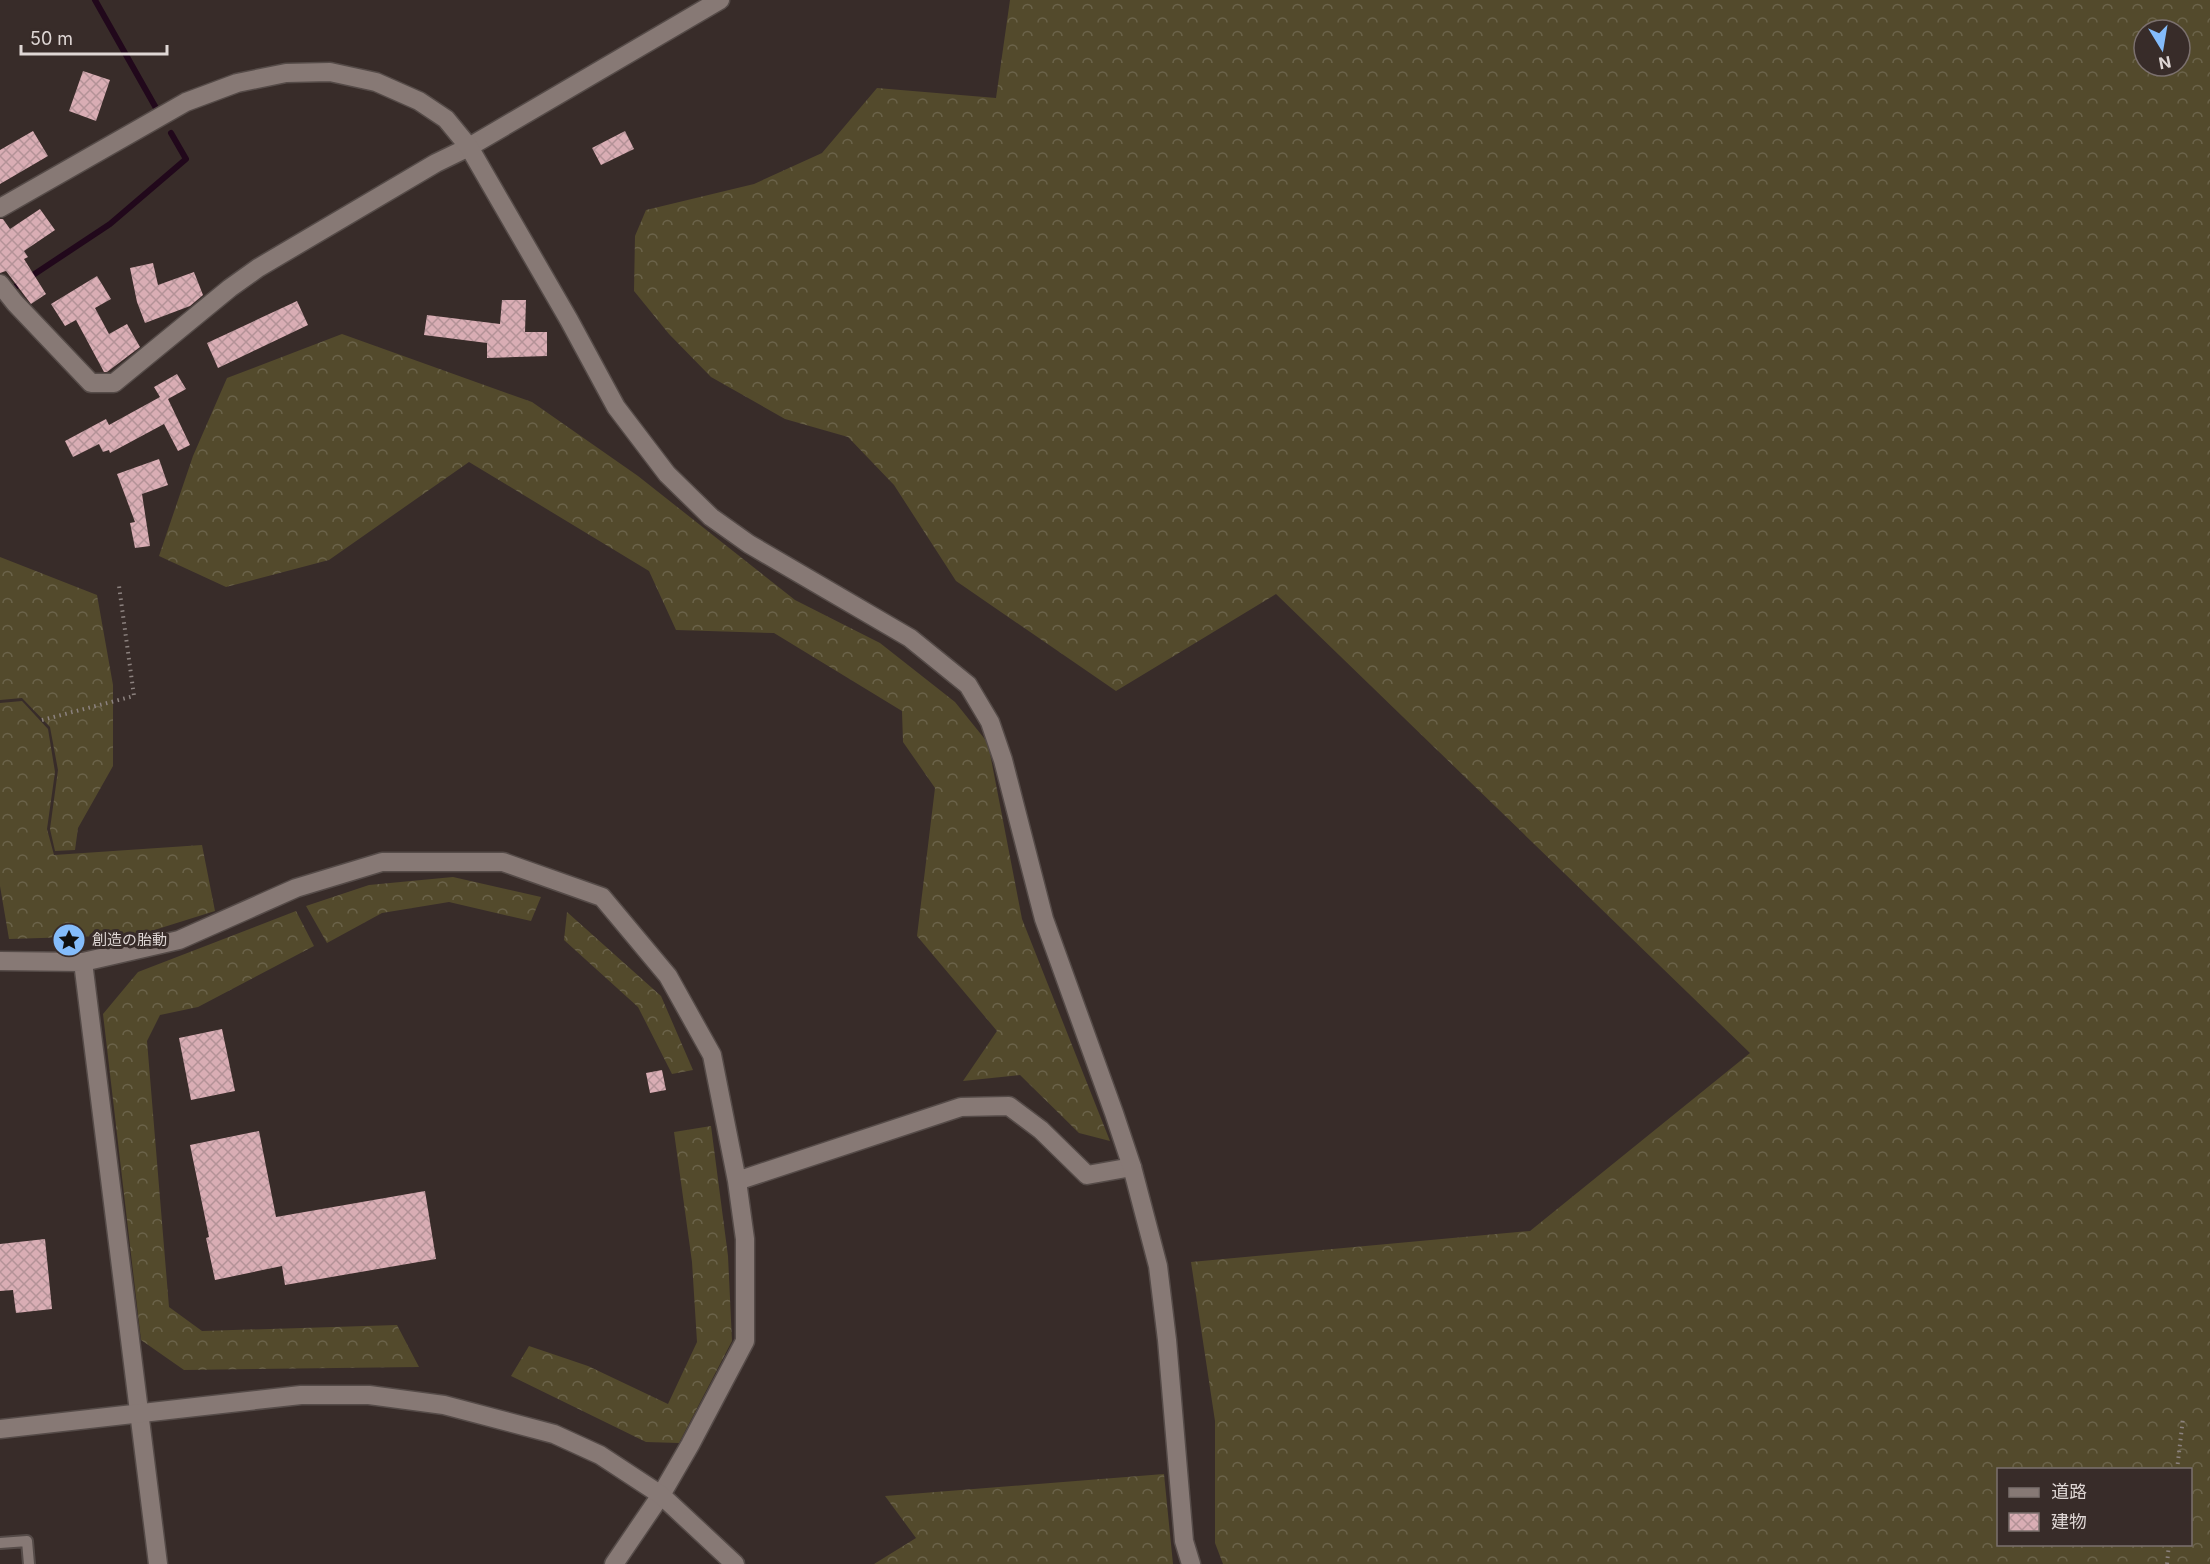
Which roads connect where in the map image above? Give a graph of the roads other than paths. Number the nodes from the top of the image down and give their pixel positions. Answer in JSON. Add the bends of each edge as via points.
{"nodes":[{"id":1,"x":720,"y":0,"type":"edge"},
{"id":2,"x":470,"y":147,"type":"junction"},
{"id":3,"x":0,"y":208,"type":"edge"},
{"id":4,"x":5,"y":290,"type":"edge"},
{"id":5,"x":0,"y":961,"type":"edge"},
{"id":6,"x":83,"y":962,"type":"junction"},
{"id":7,"x":1132,"y":1167,"type":"junction"},
{"id":8,"x":737,"y":1181,"type":"junction"},
{"id":9,"x":139,"y":1413,"type":"junction"},
{"id":10,"x":0,"y":1429,"type":"edge"},
{"id":11,"x":661,"y":1495,"type":"junction"},
{"id":12,"x":0,"y":1544,"type":"edge"},
{"id":13,"x":29,"y":1564,"type":"edge"},
{"id":14,"x":158,"y":1564,"type":"edge"},
{"id":15,"x":614,"y":1564,"type":"edge"},
{"id":16,"x":735,"y":1564,"type":"edge"},
{"id":17,"x":1191,"y":1564,"type":"edge"}],
"edges":[{"from":1,"to":2,"type":"street"},
{"from":2,"to":3,"type":"street","via":[[446,119],[419,100],[376,82],[330,72],[286,73],[237,83],[186,102]]},
{"from":2,"to":4,"type":"street","via":[[258,268],[114,383],[91,383]]},
{"from":2,"to":7,"type":"street","via":[[616,406],[667,474],[711,517],[748,544],[910,638],[968,685],[994,732],[1044,919]]},
{"from":5,"to":6,"type":"street"},
{"from":6,"to":8,"type":"street","via":[[179,940],[296,888],[382,862],[503,862],[602,897],[668,976],[712,1055]]},
{"from":6,"to":9,"type":"street"},
{"from":7,"to":8,"type":"street","via":[[1087,1175],[1041,1130],[1009,1106],[961,1107]]},
{"from":7,"to":17,"type":"street","via":[[1158,1266],[1184,1541]]},
{"from":8,"to":11,"type":"street","via":[[745,1239],[745,1341]]},
{"from":9,"to":10,"type":"street"},
{"from":9,"to":11,"type":"street","via":[[301,1395],[369,1395],[444,1405],[554,1434],[600,1455]]},
{"from":9,"to":14,"type":"street"},
{"from":11,"to":15,"type":"street"},
{"from":11,"to":16,"type":"street"},
{"from":12,"to":13,"type":"lane","via":[[27,1541]]}]}
